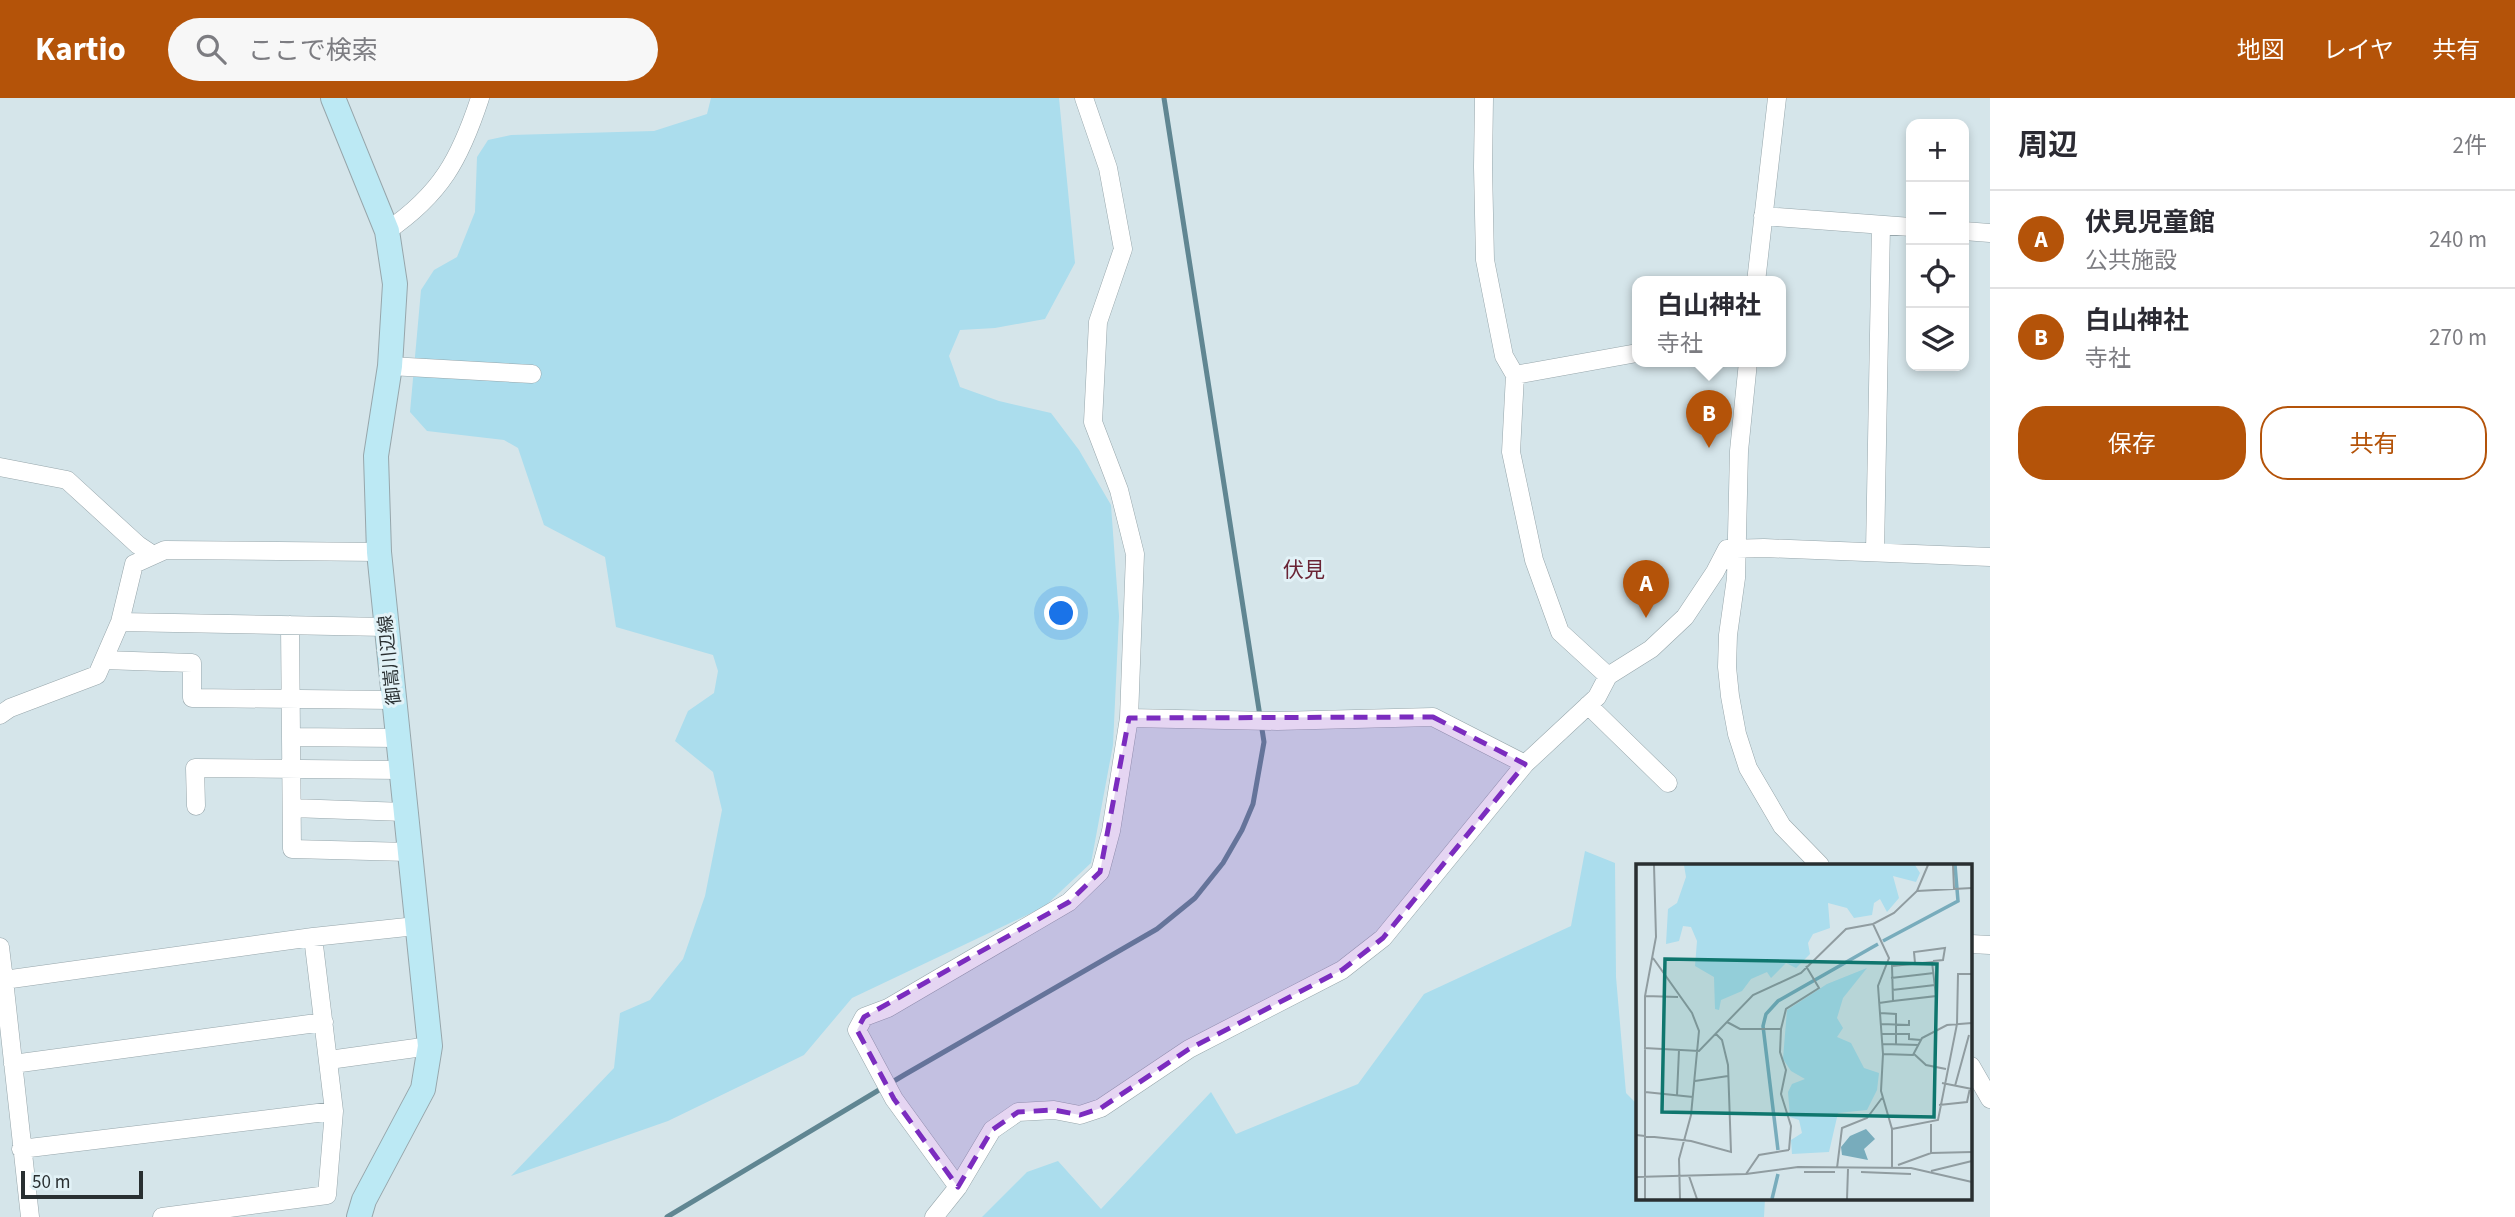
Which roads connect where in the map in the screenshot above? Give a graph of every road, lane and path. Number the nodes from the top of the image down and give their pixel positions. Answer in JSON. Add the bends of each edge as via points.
{"nodes":[{"id":1,"x":333,"y":98,"type":"edge"},
{"id":2,"x":480,"y":98,"type":"edge"},
{"id":3,"x":1084,"y":98,"type":"edge"},
{"id":4,"x":1485,"y":98,"type":"edge"},
{"id":5,"x":1777,"y":98,"type":"edge"},
{"id":6,"x":1763,"y":216,"type":"junction"},
{"id":7,"x":1881,"y":225,"type":"junction"},
{"id":8,"x":1906,"y":227,"type":"edge"},
{"id":9,"x":387,"y":231,"type":"junction"},
{"id":10,"x":1969,"y":231,"type":"edge"},
{"id":11,"x":1990,"y":233,"type":"edge"},
{"id":12,"x":1757,"y":276,"type":"edge"},
{"id":13,"x":1632,"y":354,"type":"edge"},
{"id":14,"x":390,"y":366,"type":"junction"},
{"id":15,"x":1748,"y":367,"type":"edge"},
{"id":16,"x":532,"y":374,"type":"dead end"},
{"id":17,"x":1515,"y":375,"type":"junction"},
{"id":18,"x":0,"y":467,"type":"edge"},
{"id":19,"x":1737,"y":548,"type":"junction"},
{"id":20,"x":379,"y":552,"type":"junction"},
{"id":21,"x":1875,"y":552,"type":"junction"},
{"id":22,"x":153,"y":555,"type":"junction"},
{"id":23,"x":1990,"y":557,"type":"edge"},
{"id":24,"x":120,"y":622,"type":"junction"},
{"id":25,"x":290,"y":625,"type":"junction"},
{"id":26,"x":386,"y":627,"type":"junction"},
{"id":27,"x":104,"y":660,"type":"junction"},
{"id":28,"x":1608,"y":676,"type":"junction"},
{"id":29,"x":291,"y":698,"type":"junction"},
{"id":30,"x":394,"y":700,"type":"junction"},
{"id":31,"x":1587,"y":705,"type":"junction"},
{"id":32,"x":0,"y":715,"type":"edge"},
{"id":33,"x":1129,"y":718,"type":"junction"},
{"id":34,"x":291,"y":737,"type":"junction"},
{"id":35,"x":397,"y":738,"type":"junction"},
{"id":36,"x":1525,"y":764,"type":"junction"},
{"id":37,"x":291,"y":769,"type":"junction"},
{"id":38,"x":401,"y":770,"type":"junction"},
{"id":39,"x":1668,"y":783,"type":"dead end"},
{"id":40,"x":196,"y":806,"type":"dead end"},
{"id":41,"x":292,"y":808,"type":"junction"},
{"id":42,"x":405,"y":812,"type":"junction"},
{"id":43,"x":409,"y":852,"type":"junction"},
{"id":44,"x":1819,"y":864,"type":"edge"},
{"id":45,"x":416,"y":926,"type":"junction"},
{"id":46,"x":313,"y":937,"type":"junction"},
{"id":47,"x":1972,"y":944,"type":"edge"},
{"id":48,"x":1990,"y":944,"type":"edge"},
{"id":49,"x":0,"y":947,"type":"edge"},
{"id":50,"x":4,"y":980,"type":"junction"},
{"id":51,"x":324,"y":1022,"type":"junction"},
{"id":52,"x":430,"y":1046,"type":"junction"},
{"id":53,"x":329,"y":1060,"type":"junction"},
{"id":54,"x":13,"y":1064,"type":"junction"},
{"id":55,"x":1972,"y":1068,"type":"edge"},
{"id":56,"x":1990,"y":1099,"type":"edge"},
{"id":57,"x":334,"y":1111,"type":"junction"},
{"id":58,"x":21,"y":1149,"type":"junction"},
{"id":59,"x":958,"y":1187,"type":"junction"},
{"id":60,"x":30,"y":1217,"type":"edge"},
{"id":61,"x":162,"y":1217,"type":"edge"},
{"id":62,"x":359,"y":1217,"type":"edge"},
{"id":63,"x":934,"y":1217,"type":"edge"}],
"edges":[{"from":1,"to":9,"type":"main road","name":"御嵩川辺線"},
{"from":2,"to":9,"type":"street","via":[[471,128],[445,178],[409,216]]},
{"from":3,"to":33,"type":"street","via":[[1108,168],[1124,249],[1098,322],[1093,422],[1119,490],[1135,554]]},
{"from":4,"to":17,"type":"street","via":[[1485,260],[1504,356]]},
{"from":5,"to":6,"type":"street"},
{"from":6,"to":7,"type":"street"},
{"from":6,"to":12,"type":"street"},
{"from":7,"to":8,"type":"street"},
{"from":7,"to":21,"type":"street"},
{"from":9,"to":14,"type":"main road","name":"御嵩川辺線","via":[[394,284]]},
{"from":10,"to":11,"type":"street"},
{"from":13,"to":17,"type":"street"},
{"from":14,"to":16,"type":"street"},
{"from":14,"to":20,"type":"main road","name":"御嵩川辺線","via":[[376,456]]},
{"from":15,"to":19,"type":"street","via":[[1739,452]]},
{"from":17,"to":28,"type":"street","via":[[1511,452],[1534,560],[1560,632]]},
{"from":18,"to":22,"type":"street","via":[[67,480]]},
{"from":19,"to":21,"type":"street"},
{"from":19,"to":28,"type":"street","via":[[1727,549],[1670,634]]},
{"from":19,"to":44,"type":"street","via":[[1727,667],[1737,734],[1748,768],[1782,826]]},
{"from":20,"to":22,"type":"street","via":[[165,550]]},
{"from":20,"to":26,"type":"main road","name":"御嵩川辺線"},
{"from":21,"to":23,"type":"street"},
{"from":22,"to":24,"type":"street","via":[[134,564]]},
{"from":24,"to":25,"type":"street"},
{"from":24,"to":27,"type":"street"},
{"from":25,"to":26,"type":"street"},
{"from":25,"to":29,"type":"street"},
{"from":26,"to":30,"type":"main road","name":"御嵩川辺線"},
{"from":27,"to":29,"type":"street","via":[[192,663],[192,698]]},
{"from":27,"to":32,"type":"street","via":[[97,675]]},
{"from":28,"to":31,"type":"street"},
{"from":29,"to":30,"type":"street"},
{"from":29,"to":34,"type":"street"},
{"from":30,"to":35,"type":"main road","name":"御嵩川辺線"},
{"from":31,"to":36,"type":"street"},
{"from":31,"to":39,"type":"street"},
{"from":33,"to":36,"type":"street","via":[[1433,718]]},
{"from":33,"to":59,"type":"street","via":[[1100,872],[1069,902],[888,1008],[864,1017],[857,1030],[894,1099]]},
{"from":34,"to":35,"type":"street"},
{"from":34,"to":37,"type":"street"},
{"from":35,"to":38,"type":"main road","name":"御嵩川辺線"},
{"from":36,"to":59,"type":"street","via":[[1383,938],[1342,970],[1189,1049],[1101,1108],[1080,1115],[1054,1110],[1018,1112],[992,1130]]},
{"from":37,"to":38,"type":"street"},
{"from":37,"to":40,"type":"street","via":[[195,768]]},
{"from":37,"to":41,"type":"street"},
{"from":38,"to":42,"type":"main road","name":"御嵩川辺線"},
{"from":41,"to":42,"type":"street"},
{"from":41,"to":43,"type":"street","via":[[292,849]]},
{"from":42,"to":43,"type":"main road","name":"御嵩川辺線"},
{"from":43,"to":45,"type":"main road","name":"御嵩川辺線"},
{"from":45,"to":46,"type":"street"},
{"from":45,"to":52,"type":"main road","name":"御嵩川辺線"},
{"from":46,"to":50,"type":"street"},
{"from":46,"to":51,"type":"street"},
{"from":47,"to":48,"type":"street"},
{"from":49,"to":50,"type":"street"},
{"from":50,"to":54,"type":"street"},
{"from":51,"to":53,"type":"street"},
{"from":51,"to":54,"type":"street"},
{"from":52,"to":53,"type":"street"},
{"from":52,"to":62,"type":"main road","name":"御嵩川辺線","via":[[423,1089]]},
{"from":53,"to":57,"type":"street"},
{"from":54,"to":58,"type":"street"},
{"from":55,"to":56,"type":"street"},
{"from":57,"to":58,"type":"street"},
{"from":57,"to":61,"type":"street","via":[[327,1195]]},
{"from":58,"to":60,"type":"street"},
{"from":59,"to":63,"type":"street"}]}
